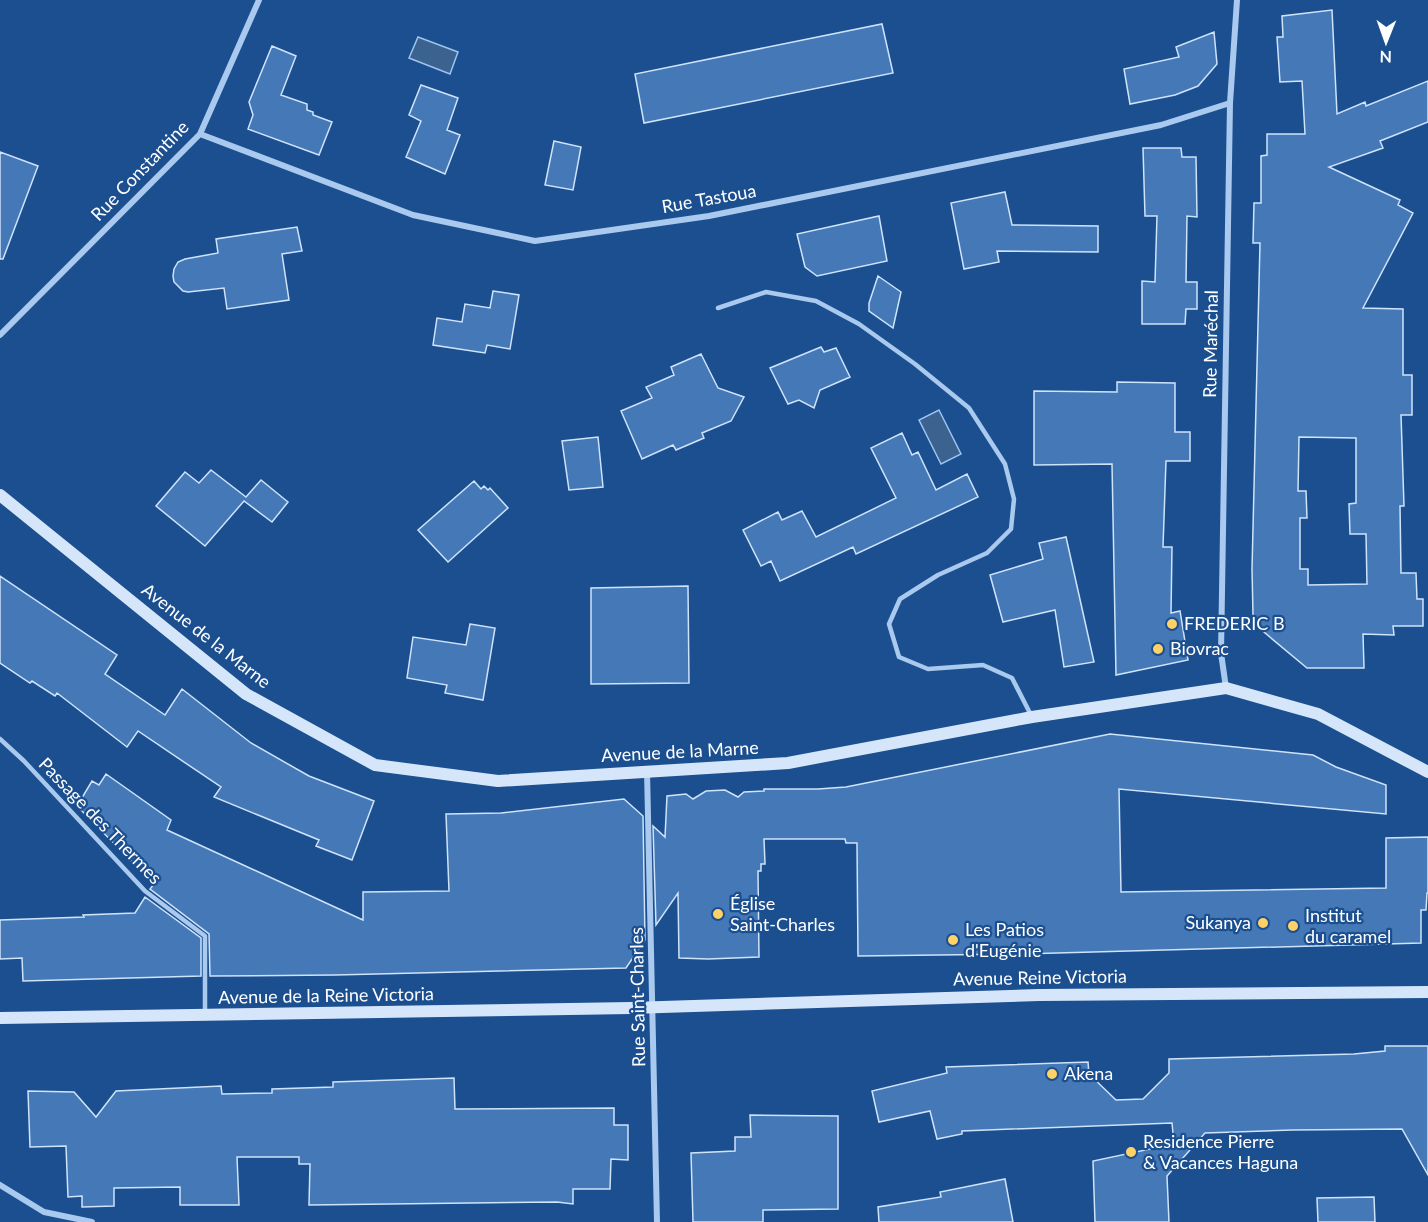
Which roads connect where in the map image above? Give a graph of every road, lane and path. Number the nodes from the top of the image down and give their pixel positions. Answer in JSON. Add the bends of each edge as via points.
{"nodes":[{"id":1,"x":259,"y":0,"type":"edge"},
{"id":2,"x":1237,"y":0,"type":"edge"},
{"id":3,"x":1230,"y":103,"type":"junction"},
{"id":4,"x":200,"y":134,"type":"junction"},
{"id":5,"x":718,"y":308,"type":"dead end"},
{"id":6,"x":0,"y":335,"type":"edge"},
{"id":7,"x":0,"y":495,"type":"edge"},
{"id":8,"x":1226,"y":688,"type":"junction"},
{"id":9,"x":1032,"y":717,"type":"junction"},
{"id":10,"x":0,"y":740,"type":"edge"},
{"id":11,"x":648,"y":771,"type":"junction"},
{"id":12,"x":1428,"y":772,"type":"edge"},
{"id":13,"x":1428,"y":992,"type":"edge"},
{"id":14,"x":653,"y":1007,"type":"junction"},
{"id":15,"x":205,"y":1016,"type":"junction"},
{"id":16,"x":0,"y":1018,"type":"edge"},
{"id":17,"x":0,"y":1185,"type":"edge"},
{"id":18,"x":92,"y":1222,"type":"edge"},
{"id":19,"x":657,"y":1222,"type":"edge"}],
"edges":[{"from":1,"to":4,"type":"street","name":"Rue Constantine"},
{"from":2,"to":3,"type":"street","name":"Rue Maréchal"},
{"from":3,"to":4,"type":"street","name":"Rue Tastoua","via":[[1161,125],[709,216],[535,242],[413,215]]},
{"from":3,"to":8,"type":"street","name":"Rue Maréchal","via":[[1221,652]]},
{"from":4,"to":6,"type":"street","name":"Rue Constantine"},
{"from":5,"to":9,"type":"lane","via":[[766,292],[816,301],[859,324],[969,408],[1005,464],[1014,499],[1011,529],[987,553],[900,598],[889,624],[898,657],[928,669],[983,665],[1012,678]]},
{"from":7,"to":11,"type":"main road","name":"Avenue de la Marne","via":[[246,694],[375,765],[498,780]]},
{"from":8,"to":9,"type":"main road","name":"Avenue de la Marne"},
{"from":8,"to":12,"type":"main road","name":"Avenue de la Marne","via":[[1318,714]]},
{"from":9,"to":11,"type":"main road","name":"Avenue de la Marne","via":[[788,763]]},
{"from":10,"to":15,"type":"lane","name":"Passage des Thermes","via":[[145,891],[205,936]]},
{"from":11,"to":14,"type":"street","name":"Rue Saint-Charles"},
{"from":13,"to":14,"type":"main road","name":"Avenue Reine Victoria","via":[[1039,995]]},
{"from":14,"to":15,"type":"main road","name":"Avenue de la Reine Victoria"},
{"from":14,"to":19,"type":"street","name":"Rue Saint-Charles"},
{"from":15,"to":16,"type":"main road","name":"Avenue de la Reine Victoria"},
{"from":17,"to":18,"type":"street","via":[[44,1212]]}]}
